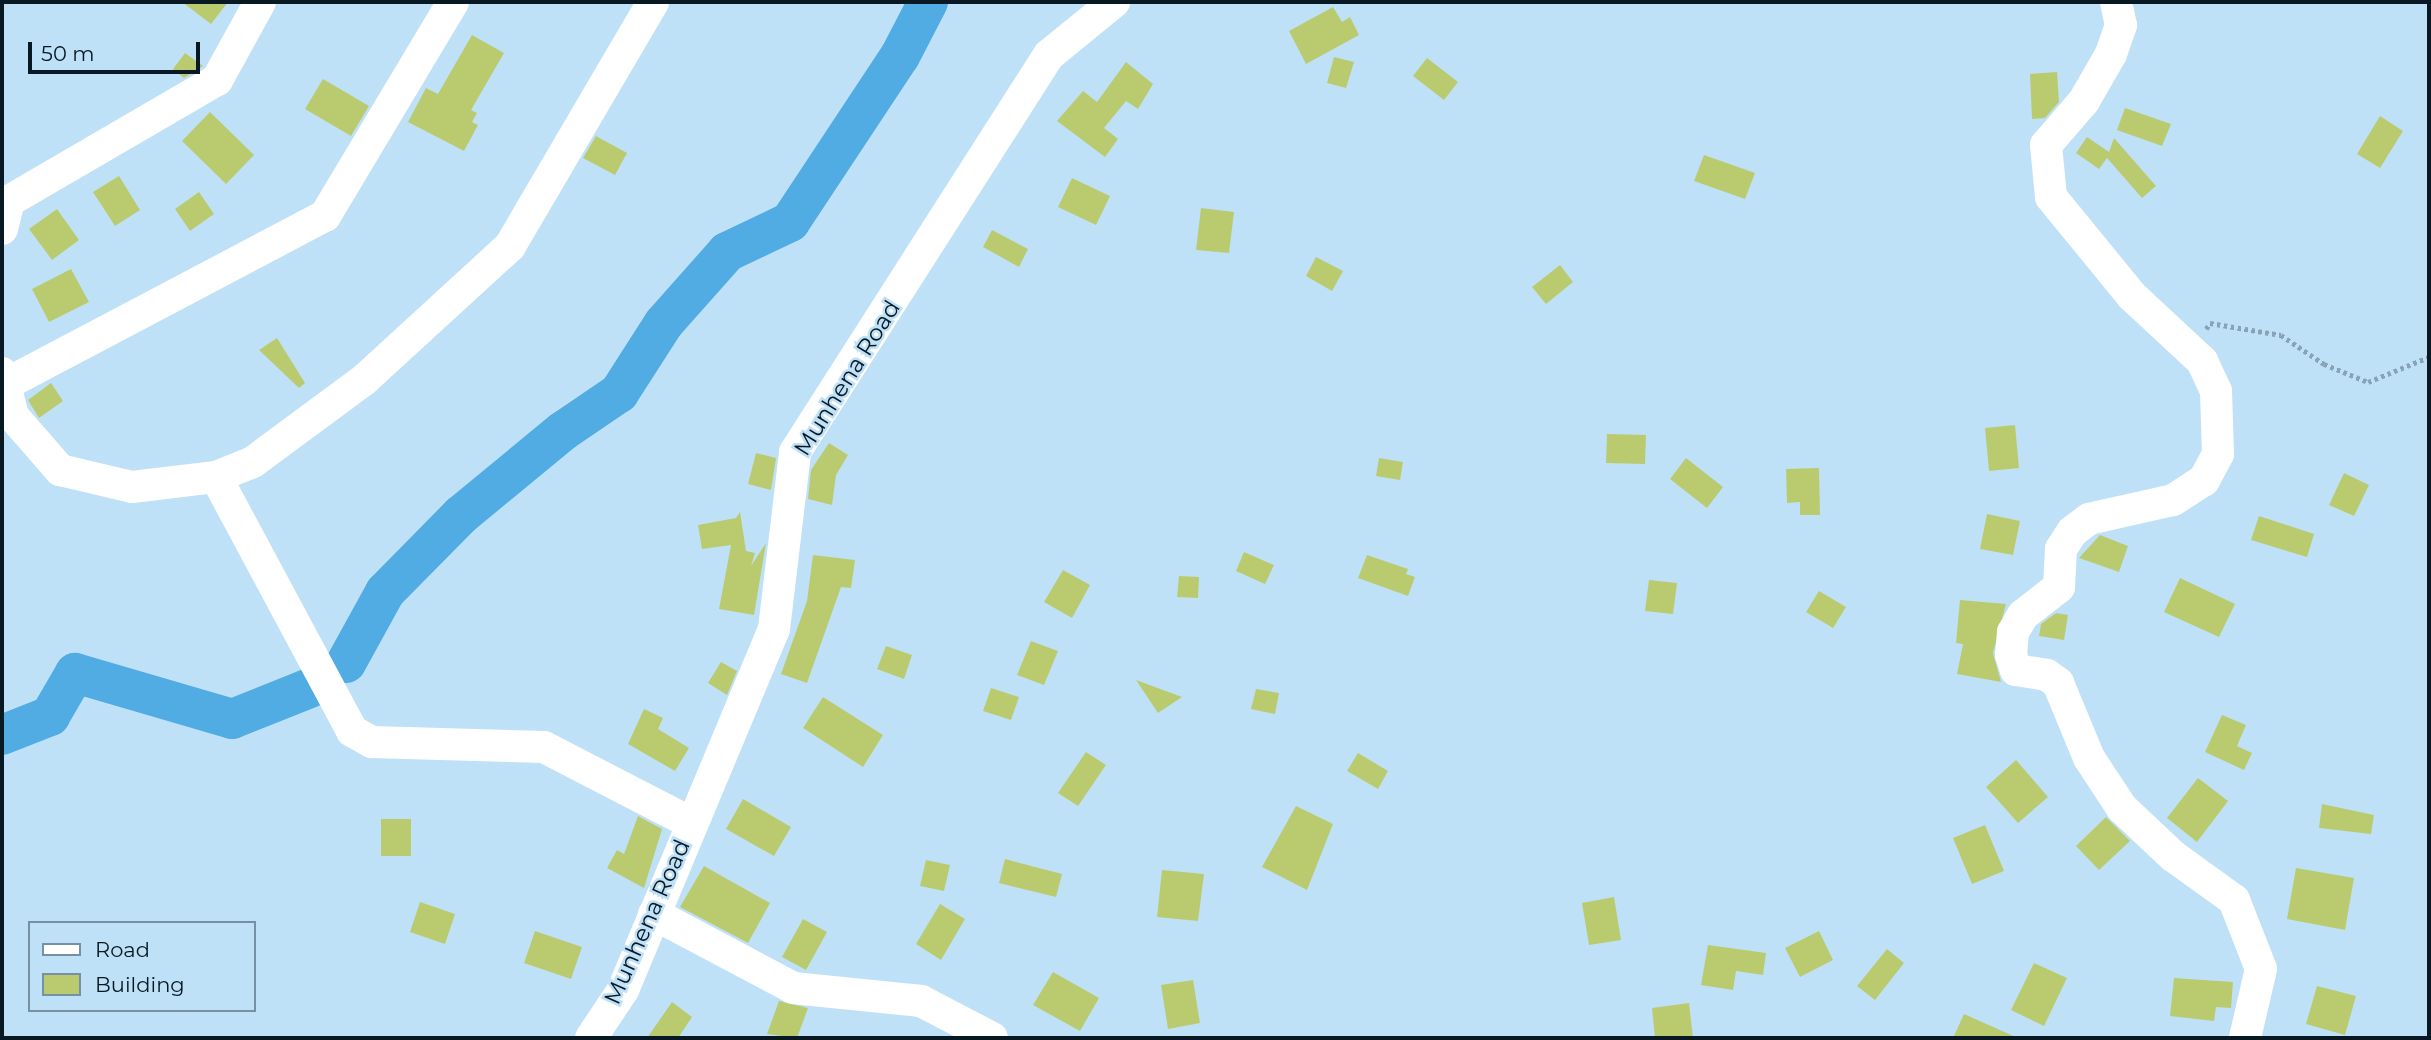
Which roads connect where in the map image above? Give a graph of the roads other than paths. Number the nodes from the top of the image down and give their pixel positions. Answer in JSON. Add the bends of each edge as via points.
{"nodes":[{"id":1,"x":260,"y":2,"type":"edge"},
{"id":2,"x":453,"y":2,"type":"edge"},
{"id":3,"x":653,"y":2,"type":"edge"},
{"id":4,"x":1114,"y":2,"type":"edge"},
{"id":5,"x":2116,"y":2,"type":"edge"},
{"id":6,"x":2,"y":229,"type":"edge"},
{"id":7,"x":3,"y":379,"type":"edge"},
{"id":8,"x":8,"y":416,"type":"edge"},
{"id":9,"x":216,"y":477,"type":"junction"},
{"id":10,"x":691,"y":823,"type":"junction"},
{"id":11,"x":654,"y":914,"type":"junction"},
{"id":12,"x":591,"y":1038,"type":"edge"},
{"id":13,"x":992,"y":1038,"type":"edge"},
{"id":14,"x":2245,"y":1038,"type":"edge"}],
"edges":[{"from":1,"to":6,"type":"street","via":[[217,80],[9,201]]},
{"from":2,"to":7,"type":"street","via":[[326,216]]},
{"from":3,"to":9,"type":"street","via":[[510,246],[365,379],[253,463]]},
{"from":4,"to":10,"type":"street","name":"Munhena Road","via":[[1049,55],[795,452],[774,629]]},
{"from":5,"to":14,"type":"street","via":[[2121,25],[2111,54],[2084,101],[2046,145],[2051,197],[2132,296],[2192,351],[2217,391],[2218,454],[2204,480],[2173,500],[2089,519],[2072,532],[2061,549],[2059,587],[2023,615],[2013,632],[2011,655],[2016,670],[2047,675],[2058,683],[2089,758],[2122,808],[2173,856],[2234,900],[2261,969]]},
{"from":7,"to":8,"type":"street"},
{"from":8,"to":9,"type":"street","via":[[60,470],[132,487]]},
{"from":9,"to":10,"type":"street","via":[[352,731],[372,742],[544,747]]},
{"from":10,"to":11,"type":"street","name":"Munhena Road"},
{"from":11,"to":12,"type":"street","name":"Munhena Road","via":[[623,990]]},
{"from":11,"to":13,"type":"street","via":[[793,988],[921,1000]]}]}
